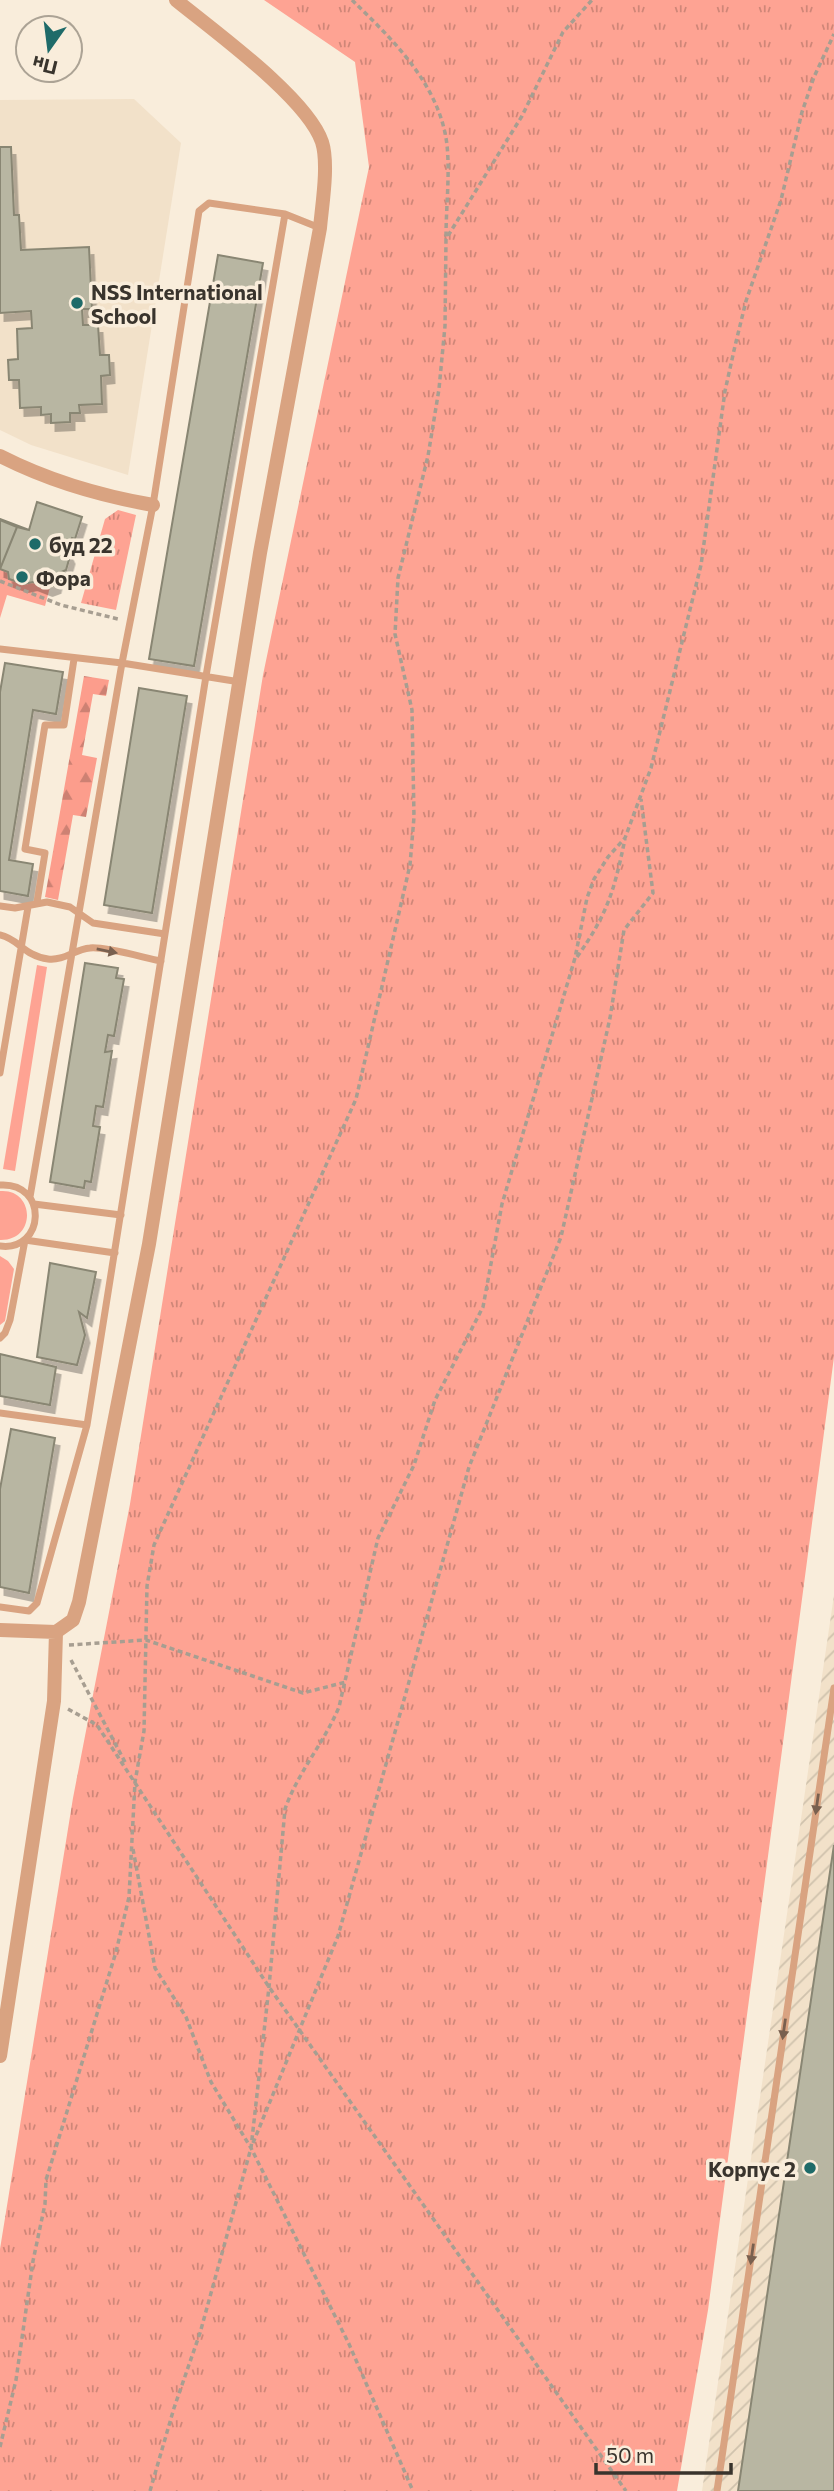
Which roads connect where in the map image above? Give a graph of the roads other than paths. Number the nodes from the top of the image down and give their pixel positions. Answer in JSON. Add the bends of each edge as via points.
{"nodes":[{"id":1,"x":176,"y":0,"type":"edge"},
{"id":2,"x":285,"y":214,"type":"junction"},
{"id":3,"x":320,"y":228,"type":"junction"},
{"id":4,"x":0,"y":456,"type":"edge"},
{"id":5,"x":153,"y":505,"type":"junction"},
{"id":6,"x":0,"y":649,"type":"edge"},
{"id":7,"x":74,"y":659,"type":"junction"},
{"id":8,"x":122,"y":663,"type":"junction"},
{"id":9,"x":206,"y":676,"type":"junction"},
{"id":10,"x":240,"y":682,"type":"junction"},
{"id":11,"x":37,"y":902,"type":"junction"},
{"id":12,"x":0,"y":905,"type":"edge"},
{"id":13,"x":28,"y":907,"type":"junction"},
{"id":14,"x":79,"y":914,"type":"junction"},
{"id":15,"x":165,"y":934,"type":"junction"},
{"id":16,"x":0,"y":935,"type":"edge"},
{"id":17,"x":21,"y":948,"type":"junction"},
{"id":18,"x":73,"y":953,"type":"junction"},
{"id":19,"x":161,"y":961,"type":"junction"},
{"id":20,"x":0,"y":1073,"type":"edge"},
{"id":21,"x":0,"y":1185,"type":"edge"},
{"id":22,"x":32,"y":1200,"type":"junction"},
{"id":23,"x":121,"y":1215,"type":"junction"},
{"id":24,"x":24,"y":1240,"type":"junction"},
{"id":25,"x":0,"y":1246,"type":"edge"},
{"id":26,"x":115,"y":1253,"type":"junction"},
{"id":27,"x":0,"y":1338,"type":"edge"},
{"id":28,"x":1,"y":1413,"type":"edge"},
{"id":29,"x":0,"y":1423,"type":"edge"},
{"id":30,"x":87,"y":1425,"type":"junction"},
{"id":31,"x":0,"y":1606,"type":"edge"},
{"id":32,"x":0,"y":1630,"type":"edge"},
{"id":33,"x":56,"y":1632,"type":"junction"},
{"id":34,"x":834,"y":1688,"type":"edge"},
{"id":35,"x":0,"y":2056,"type":"edge"},
{"id":36,"x":717,"y":2491,"type":"edge"}],
"edges":[{"from":1,"to":3,"type":"street","via":[[303,110],[322,143]]},
{"from":2,"to":3,"type":"lane"},
{"from":2,"to":5,"type":"lane","via":[[209,203],[200,211]]},
{"from":2,"to":9,"type":"lane"},
{"from":3,"to":10,"type":"street"},
{"from":4,"to":5,"type":"street","via":[[112,498]]},
{"from":5,"to":8,"type":"lane"},
{"from":6,"to":7,"type":"lane"},
{"from":7,"to":8,"type":"lane"},
{"from":7,"to":11,"type":"lane","via":[[64,725],[45,725],[24,849],[45,853]]},
{"from":8,"to":9,"type":"lane"},
{"from":8,"to":14,"type":"lane"},
{"from":9,"to":10,"type":"lane"},
{"from":9,"to":15,"type":"lane"},
{"from":10,"to":33,"type":"street","via":[[149,1244],[79,1602],[73,1620]]},
{"from":11,"to":13,"type":"lane"},
{"from":11,"to":14,"type":"lane","via":[[61,904]]},
{"from":12,"to":13,"type":"lane"},
{"from":13,"to":17,"type":"lane"},
{"from":14,"to":15,"type":"lane","via":[[93,923]]},
{"from":14,"to":18,"type":"lane"},
{"from":15,"to":19,"type":"lane"},
{"from":16,"to":17,"type":"lane"},
{"from":17,"to":18,"type":"lane","via":[[51,960]]},
{"from":17,"to":20,"type":"lane"},
{"from":18,"to":19,"type":"lane","one_way":true,"via":[[90,947]]},
{"from":18,"to":22,"type":"lane"},
{"from":19,"to":23,"type":"lane"},
{"from":21,"to":22,"type":"lane","via":[[21,1189]]},
{"from":22,"to":23,"type":"lane"},
{"from":22,"to":24,"type":"lane","via":[[35,1223]]},
{"from":23,"to":26,"type":"lane"},
{"from":24,"to":25,"type":"lane"},
{"from":24,"to":26,"type":"lane"},
{"from":24,"to":27,"type":"lane","via":[[10,1320]]},
{"from":26,"to":30,"type":"lane"},
{"from":28,"to":29,"type":"lane"},
{"from":28,"to":30,"type":"lane"},
{"from":30,"to":31,"type":"lane","via":[[37,1603],[29,1611]]},
{"from":32,"to":33,"type":"street"},
{"from":33,"to":35,"type":"street","via":[[54,1701]]},
{"from":34,"to":36,"type":"lane","one_way":true}]}
